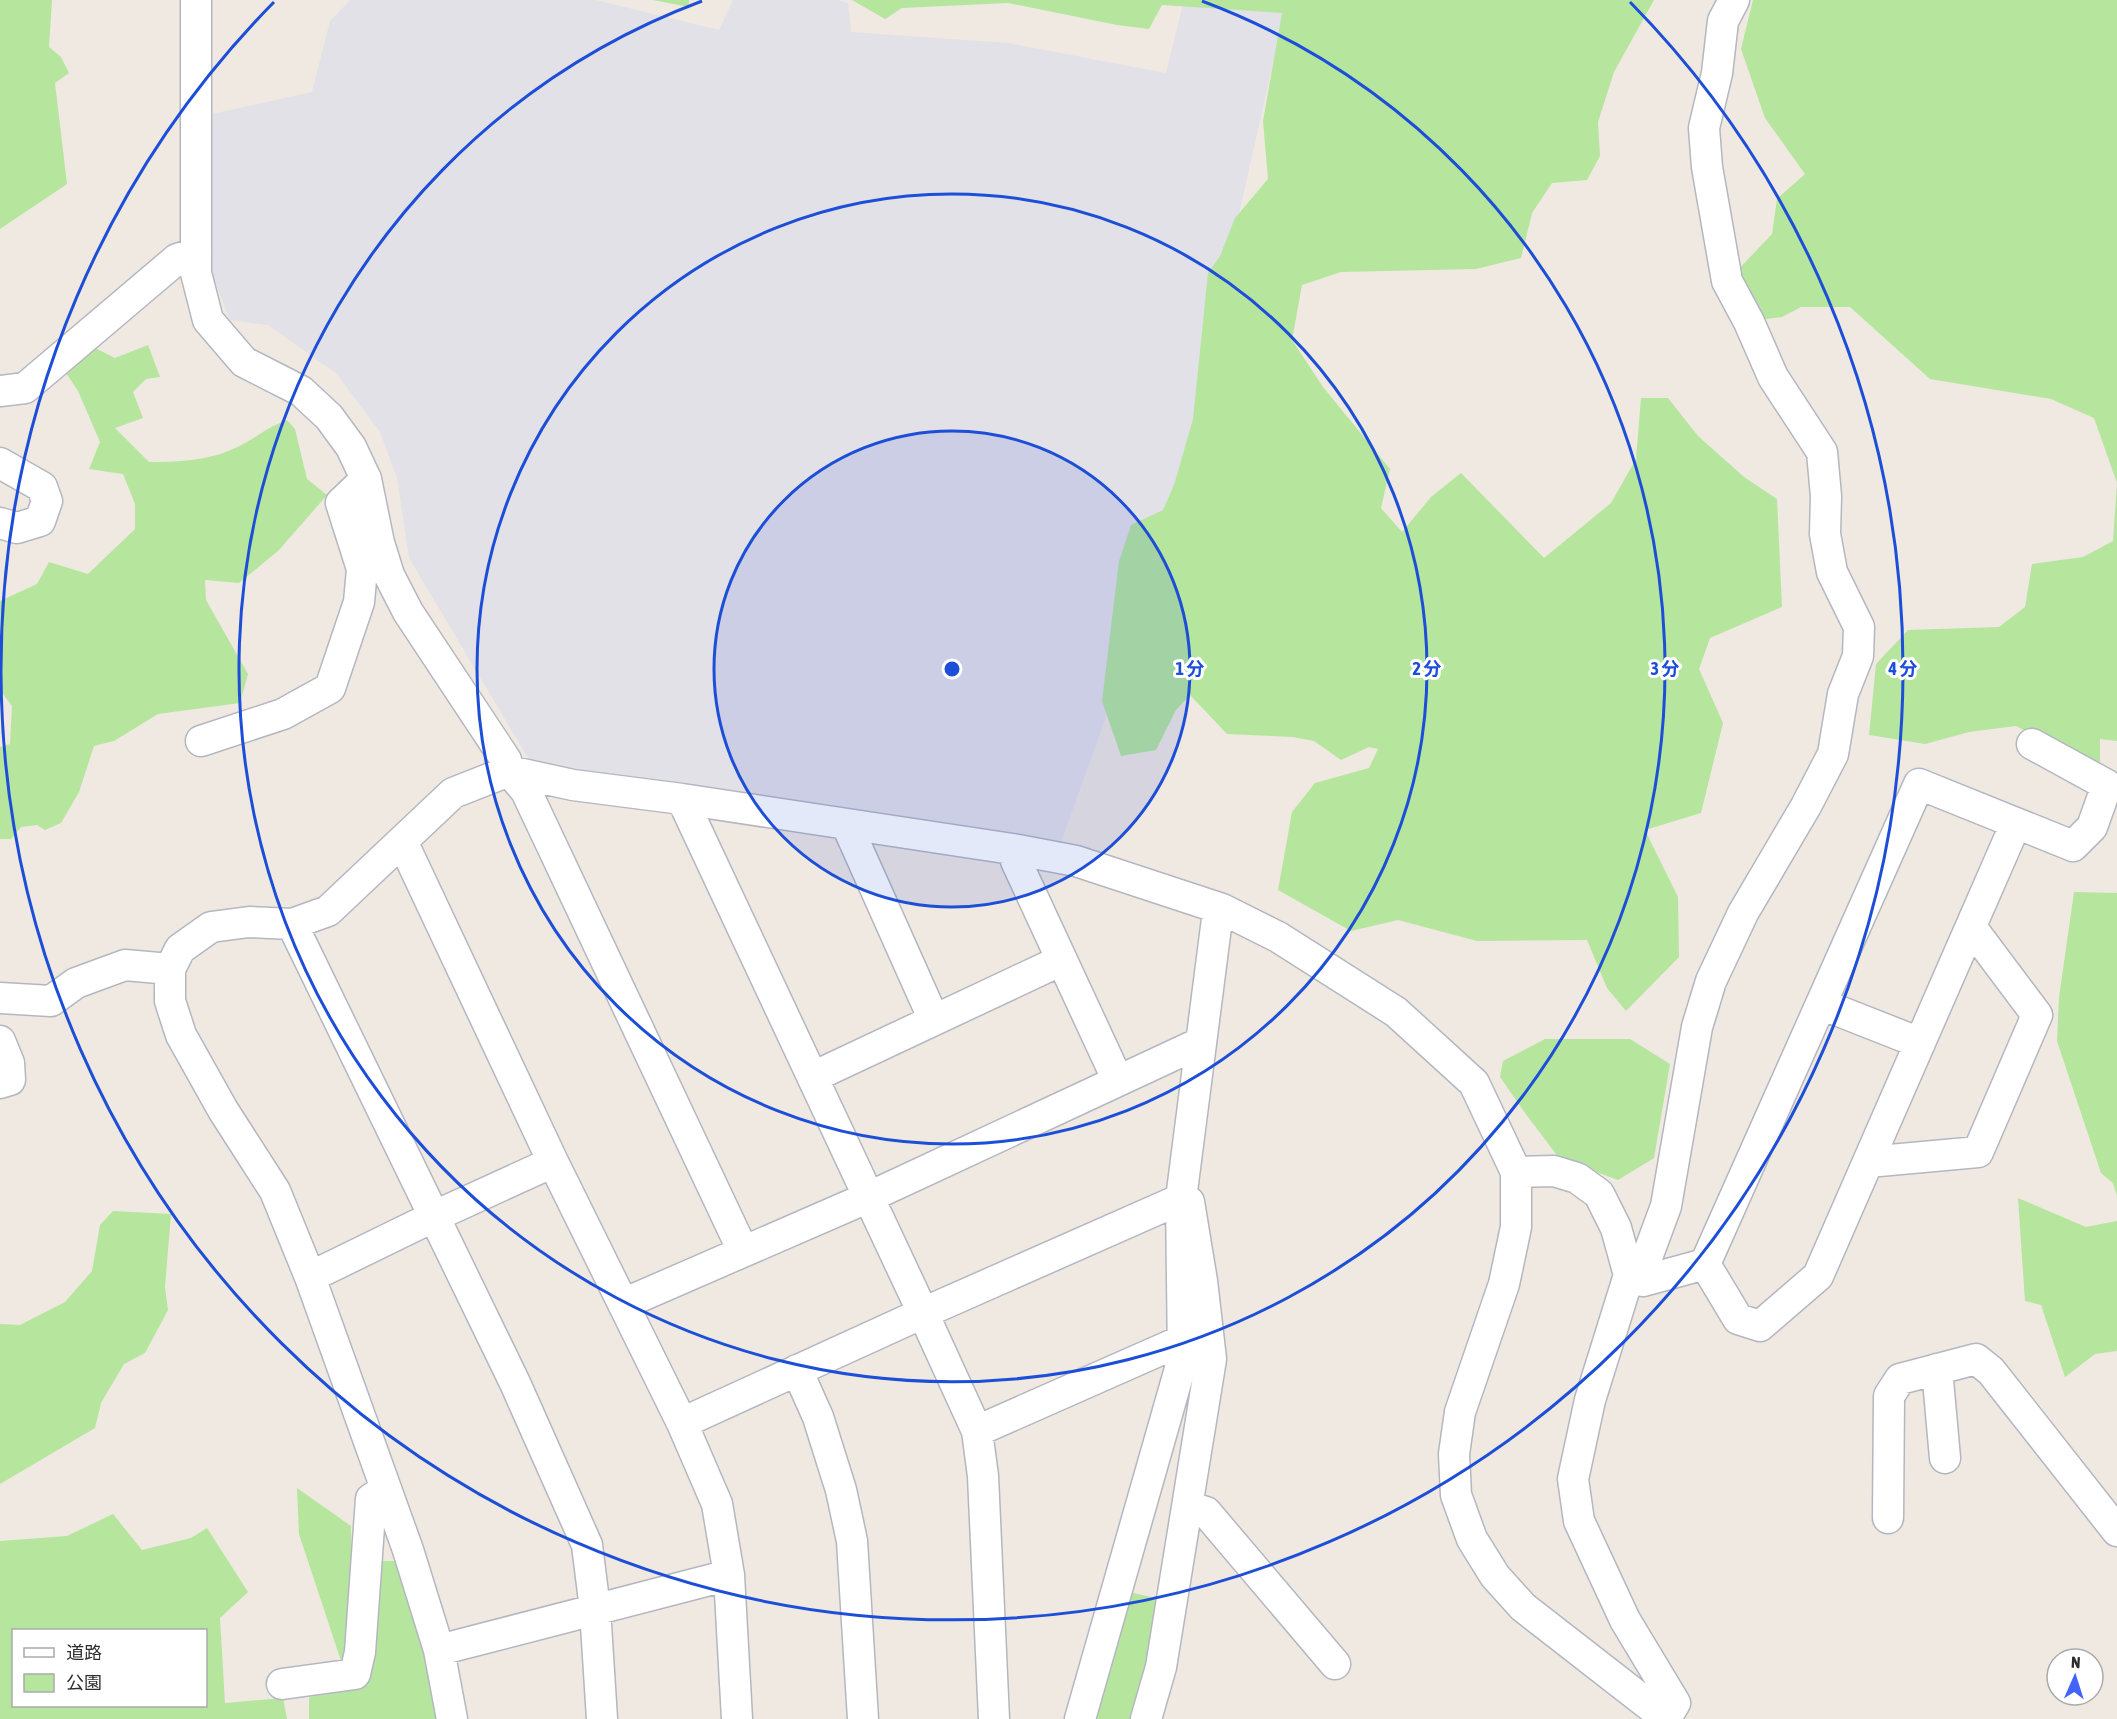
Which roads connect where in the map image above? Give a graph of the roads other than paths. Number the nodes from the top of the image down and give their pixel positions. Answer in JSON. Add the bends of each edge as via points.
{"nodes":[{"id":1,"x":196,"y":0,"type":"edge"},
{"id":2,"x":1734,"y":0,"type":"edge"},
{"id":3,"x":196,"y":253,"type":"junction"},
{"id":4,"x":0,"y":391,"type":"edge"},
{"id":5,"x":0,"y":463,"type":"edge"},
{"id":6,"x":366,"y":479,"type":"junction"},
{"id":7,"x":0,"y":523,"type":"edge"},
{"id":8,"x":201,"y":741,"type":"dead end"},
{"id":9,"x":2032,"y":744,"type":"dead end"},
{"id":10,"x":508,"y":771,"type":"junction"},
{"id":11,"x":682,"y":799,"type":"junction"},
{"id":12,"x":2016,"y":823,"type":"junction"},
{"id":13,"x":850,"y":825,"type":"junction"},
{"id":14,"x":402,"y":841,"type":"junction"},
{"id":15,"x":1018,"y":850,"type":"junction"},
{"id":16,"x":1222,"y":909,"type":"junction"},
{"id":17,"x":292,"y":924,"type":"junction"},
{"id":18,"x":1971,"y":927,"type":"junction"},
{"id":19,"x":1062,"y":960,"type":"junction"},
{"id":20,"x":170,"y":969,"type":"junction"},
{"id":21,"x":0,"y":998,"type":"edge"},
{"id":22,"x":1821,"y":1004,"type":"junction"},
{"id":23,"x":934,"y":1020,"type":"junction"},
{"id":24,"x":0,"y":1041,"type":"edge"},
{"id":25,"x":1920,"y":1043,"type":"junction"},
{"id":26,"x":1200,"y":1047,"type":"junction"},
{"id":27,"x":813,"y":1077,"type":"junction"},
{"id":28,"x":1118,"y":1081,"type":"junction"},
{"id":29,"x":0,"y":1083,"type":"edge"},
{"id":30,"x":553,"y":1162,"type":"junction"},
{"id":31,"x":1868,"y":1162,"type":"junction"},
{"id":32,"x":1516,"y":1172,"type":"junction"},
{"id":33,"x":869,"y":1197,"type":"junction"},
{"id":34,"x":1181,"y":1199,"type":"junction"},
{"id":35,"x":435,"y":1216,"type":"junction"},
{"id":36,"x":743,"y":1251,"type":"junction"},
{"id":37,"x":1705,"y":1264,"type":"junction"},
{"id":38,"x":1629,"y":1275,"type":"junction"},
{"id":39,"x":310,"y":1277,"type":"junction"},
{"id":40,"x":623,"y":1304,"type":"junction"},
{"id":41,"x":923,"y":1312,"type":"junction"},
{"id":42,"x":1183,"y":1340,"type":"junction"},
{"id":43,"x":1937,"y":1369,"type":"junction"},
{"id":44,"x":797,"y":1370,"type":"junction"},
{"id":45,"x":682,"y":1423,"type":"junction"},
{"id":46,"x":977,"y":1431,"type":"junction"},
{"id":47,"x":1945,"y":1458,"type":"dead end"},
{"id":48,"x":386,"y":1489,"type":"junction"},
{"id":49,"x":1188,"y":1507,"type":"junction"},
{"id":50,"x":1888,"y":1518,"type":"dead end"},
{"id":51,"x":2117,"y":1531,"type":"edge"},
{"id":52,"x":729,"y":1575,"type":"junction"},
{"id":53,"x":595,"y":1609,"type":"junction"},
{"id":54,"x":439,"y":1650,"type":"junction"},
{"id":55,"x":1335,"y":1664,"type":"dead end"},
{"id":56,"x":282,"y":1684,"type":"dead end"},
{"id":57,"x":452,"y":1719,"type":"edge"},
{"id":58,"x":602,"y":1719,"type":"edge"},
{"id":59,"x":737,"y":1719,"type":"edge"},
{"id":60,"x":863,"y":1719,"type":"edge"},
{"id":61,"x":994,"y":1719,"type":"edge"},
{"id":62,"x":1080,"y":1719,"type":"edge"},
{"id":63,"x":1146,"y":1719,"type":"edge"},
{"id":64,"x":1667,"y":1719,"type":"edge"}],
"edges":[{"from":1,"to":3,"type":"street"},
{"from":2,"to":38,"type":"street","via":[[1724,21],[1704,129],[1727,281],[1773,377],[1822,452],[1825,534],[1832,572],[1858,627],[1858,656],[1843,694],[1833,754],[1743,913],[1711,981],[1697,1027],[1666,1206],[1642,1271]]},
{"from":3,"to":4,"type":"street","via":[[177,259],[26,388]]},
{"from":3,"to":6,"type":"street","via":[[196,273],[208,320],[244,362],[301,391],[329,417],[351,447]]},
{"from":5,"to":7,"type":"street","via":[[42,487],[47,501],[40,521],[17,528]]},
{"from":6,"to":8,"type":"street","via":[[341,503],[362,569],[359,602],[330,688],[283,714]]},
{"from":6,"to":10,"type":"street","via":[[389,575],[408,612],[506,760]]},
{"from":9,"to":12,"type":"street","via":[[2107,784],[2092,827],[2073,846]]},
{"from":10,"to":11,"type":"street","via":[[573,785]]},
{"from":10,"to":14,"type":"street","via":[[453,793]]},
{"from":10,"to":36,"type":"street","via":[[526,791]]},
{"from":11,"to":13,"type":"street"},
{"from":11,"to":27,"type":"street"},
{"from":12,"to":18,"type":"street"},
{"from":12,"to":22,"type":"street","via":[[1919,784]]},
{"from":13,"to":15,"type":"street"},
{"from":13,"to":23,"type":"street"},
{"from":14,"to":17,"type":"street","via":[[328,911]]},
{"from":14,"to":30,"type":"street"},
{"from":15,"to":16,"type":"street","via":[[1076,861]]},
{"from":15,"to":19,"type":"street","via":[[1016,861]]},
{"from":16,"to":26,"type":"street","via":[[1217,919]]},
{"from":16,"to":32,"type":"street","via":[[1278,937],[1396,1012],[1474,1083]]},
{"from":17,"to":20,"type":"street","via":[[249,922],[211,927],[180,948]]},
{"from":17,"to":35,"type":"street"},
{"from":18,"to":25,"type":"street"},
{"from":18,"to":31,"type":"street","via":[[2037,1015],[1978,1152]]},
{"from":19,"to":23,"type":"street"},
{"from":19,"to":28,"type":"street"},
{"from":20,"to":21,"type":"street","via":[[125,966],[76,983],[51,1001]]},
{"from":20,"to":39,"type":"street","via":[[170,1001],[181,1035],[275,1191]]},
{"from":22,"to":25,"type":"street"},
{"from":22,"to":37,"type":"street"},
{"from":23,"to":27,"type":"street"},
{"from":24,"to":29,"type":"street","via":[[9,1063],[10,1080]]},
{"from":25,"to":31,"type":"street"},
{"from":26,"to":28,"type":"street","via":[[1191,1047]]},
{"from":26,"to":34,"type":"street"},
{"from":27,"to":33,"type":"street"},
{"from":28,"to":33,"type":"street"},
{"from":30,"to":35,"type":"street"},
{"from":30,"to":40,"type":"street"},
{"from":31,"to":37,"type":"street","via":[[1818,1276],[1760,1326],[1738,1319]]},
{"from":32,"to":38,"type":"street","via":[[1554,1171],[1577,1178],[1599,1194],[1616,1228]]},
{"from":32,"to":64,"type":"street","via":[[1516,1227],[1504,1284],[1461,1412],[1454,1454],[1456,1495],[1472,1539],[1495,1576],[1523,1607]]},
{"from":33,"to":36,"type":"street"},
{"from":33,"to":41,"type":"street"},
{"from":34,"to":41,"type":"street"},
{"from":34,"to":42,"type":"street"},
{"from":34,"to":49,"type":"street","via":[[1189,1202],[1211,1359]]},
{"from":35,"to":39,"type":"street"},
{"from":35,"to":53,"type":"street","via":[[587,1545]]},
{"from":36,"to":40,"type":"street"},
{"from":37,"to":38,"type":"street","via":[[1643,1281]]},
{"from":38,"to":64,"type":"street","via":[[1590,1400],[1574,1479],[1579,1521],[1625,1620],[1675,1703]]},
{"from":39,"to":48,"type":"street"},
{"from":40,"to":45,"type":"street"},
{"from":41,"to":44,"type":"street"},
{"from":41,"to":46,"type":"street"},
{"from":42,"to":46,"type":"street"},
{"from":42,"to":62,"type":"street","via":[[1183,1358]]},
{"from":43,"to":47,"type":"street"},
{"from":43,"to":50,"type":"street","via":[[1900,1379],[1889,1396]]},
{"from":43,"to":51,"type":"street","via":[[1976,1359],[1991,1371]]},
{"from":44,"to":45,"type":"street"},
{"from":44,"to":60,"type":"street","via":[[818,1417],[852,1540]]},
{"from":45,"to":52,"type":"street","via":[[717,1504]]},
{"from":46,"to":61,"type":"street","via":[[983,1476]]},
{"from":48,"to":54,"type":"street"},
{"from":48,"to":56,"type":"street","via":[[371,1499],[355,1674]]},
{"from":49,"to":55,"type":"street","via":[[1206,1512]]},
{"from":49,"to":63,"type":"street","via":[[1161,1667]]},
{"from":52,"to":53,"type":"street"},
{"from":52,"to":59,"type":"street"},
{"from":53,"to":54,"type":"street"},
{"from":53,"to":58,"type":"street"},
{"from":54,"to":57,"type":"street"}]}
